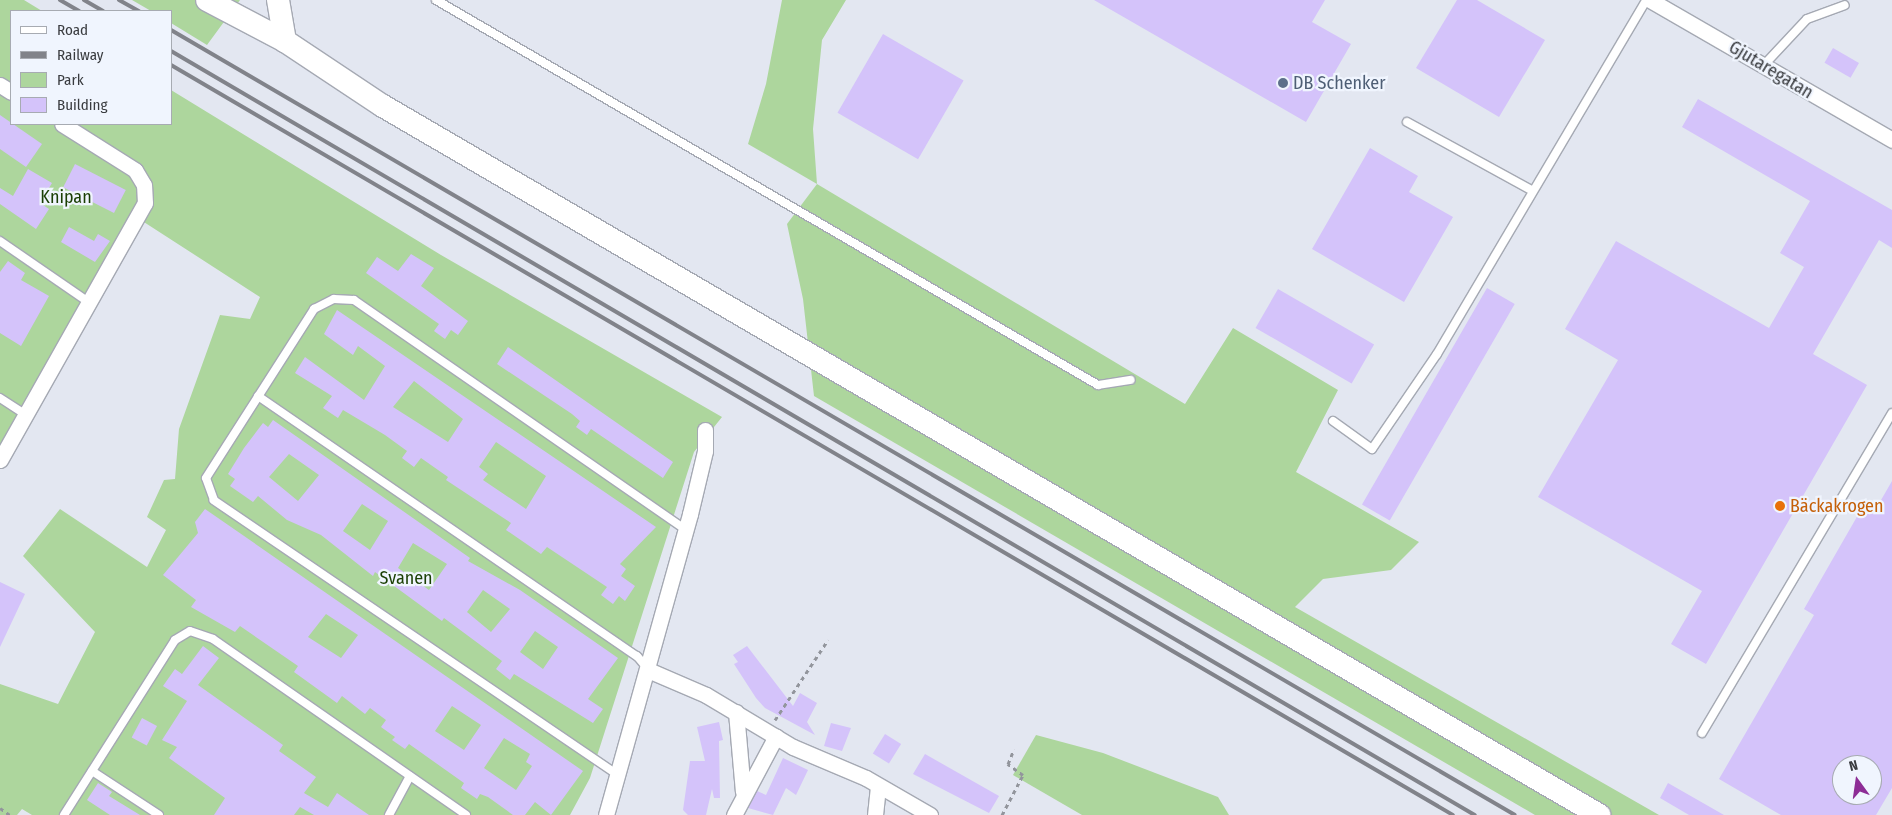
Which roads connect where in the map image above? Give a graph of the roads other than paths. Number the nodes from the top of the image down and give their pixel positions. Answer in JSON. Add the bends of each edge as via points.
{"nodes":[{"id":1,"x":207,"y":0,"type":"edge"},
{"id":2,"x":278,"y":0,"type":"edge"},
{"id":3,"x":436,"y":0,"type":"edge"},
{"id":4,"x":1648,"y":0,"type":"edge"},
{"id":5,"x":1845,"y":5,"type":"dead end"},
{"id":6,"x":285,"y":41,"type":"junction"},
{"id":7,"x":1763,"y":66,"type":"junction"},
{"id":8,"x":1407,"y":122,"type":"dead end"},
{"id":9,"x":64,"y":125,"type":"edge"},
{"id":10,"x":1892,"y":140,"type":"edge"},
{"id":11,"x":1531,"y":190,"type":"junction"},
{"id":12,"x":0,"y":241,"type":"edge"},
{"id":13,"x":90,"y":303,"type":"junction"},
{"id":14,"x":1131,"y":380,"type":"dead end"},
{"id":15,"x":258,"y":396,"type":"junction"},
{"id":16,"x":0,"y":398,"type":"edge"},
{"id":17,"x":1892,"y":413,"type":"edge"},
{"id":18,"x":26,"y":415,"type":"junction"},
{"id":19,"x":1334,"y":421,"type":"dead end"},
{"id":20,"x":705,"y":430,"type":"dead end"},
{"id":21,"x":0,"y":460,"type":"edge"},
{"id":22,"x":686,"y":530,"type":"junction"},
{"id":23,"x":648,"y":670,"type":"junction"},
{"id":24,"x":736,"y":712,"type":"junction"},
{"id":25,"x":772,"y":733,"type":"junction"},
{"id":26,"x":1702,"y":734,"type":"dead end"},
{"id":27,"x":92,"y":771,"type":"junction"},
{"id":28,"x":618,"y":775,"type":"junction"},
{"id":29,"x":410,"y":776,"type":"junction"},
{"id":30,"x":878,"y":786,"type":"junction"},
{"id":31,"x":743,"y":796,"type":"junction"},
{"id":32,"x":64,"y":815,"type":"edge"},
{"id":33,"x":159,"y":815,"type":"edge"},
{"id":34,"x":389,"y":815,"type":"edge"},
{"id":35,"x":466,"y":815,"type":"edge"},
{"id":36,"x":606,"y":815,"type":"edge"},
{"id":37,"x":734,"y":815,"type":"edge"},
{"id":38,"x":875,"y":815,"type":"edge"},
{"id":39,"x":930,"y":815,"type":"edge"},
{"id":40,"x":1599,"y":815,"type":"edge"}],
"edges":[{"from":1,"to":6,"type":"main road"},
{"from":2,"to":6,"type":"main road"},
{"from":3,"to":14,"type":"lane","via":[[1098,385]]},
{"from":4,"to":7,"type":"street","name":"Gjutaregatan"},
{"from":4,"to":11,"type":"lane"},
{"from":5,"to":7,"type":"lane","via":[[1807,19]]},
{"from":6,"to":40,"type":"main road","via":[[383,106]]},
{"from":7,"to":10,"type":"street","name":"Gjutaregatan"},
{"from":8,"to":11,"type":"lane"},
{"from":9,"to":13,"type":"street","via":[[135,170],[144,185],[143,210]]},
{"from":11,"to":19,"type":"lane","via":[[1437,354],[1372,449]]},
{"from":12,"to":13,"type":"lane"},
{"from":13,"to":18,"type":"street"},
{"from":15,"to":22,"type":"lane","via":[[314,309],[334,299],[354,300]]},
{"from":15,"to":23,"type":"lane","via":[[637,656]]},
{"from":15,"to":28,"type":"lane","via":[[206,478],[214,500]]},
{"from":16,"to":18,"type":"lane"},
{"from":17,"to":26,"type":"lane"},
{"from":18,"to":21,"type":"street"},
{"from":20,"to":22,"type":"street","via":[[706,451]]},
{"from":22,"to":23,"type":"street"},
{"from":23,"to":24,"type":"street"},
{"from":23,"to":28,"type":"street"},
{"from":24,"to":25,"type":"street"},
{"from":24,"to":31,"type":"street"},
{"from":25,"to":30,"type":"street"},
{"from":25,"to":31,"type":"street"},
{"from":27,"to":29,"type":"lane","via":[[175,640],[190,631],[212,639]]},
{"from":27,"to":32,"type":"lane"},
{"from":27,"to":33,"type":"lane"},
{"from":28,"to":36,"type":"street"},
{"from":29,"to":34,"type":"lane"},
{"from":29,"to":35,"type":"lane"},
{"from":30,"to":38,"type":"street"},
{"from":30,"to":39,"type":"street"},
{"from":31,"to":37,"type":"street"}]}
